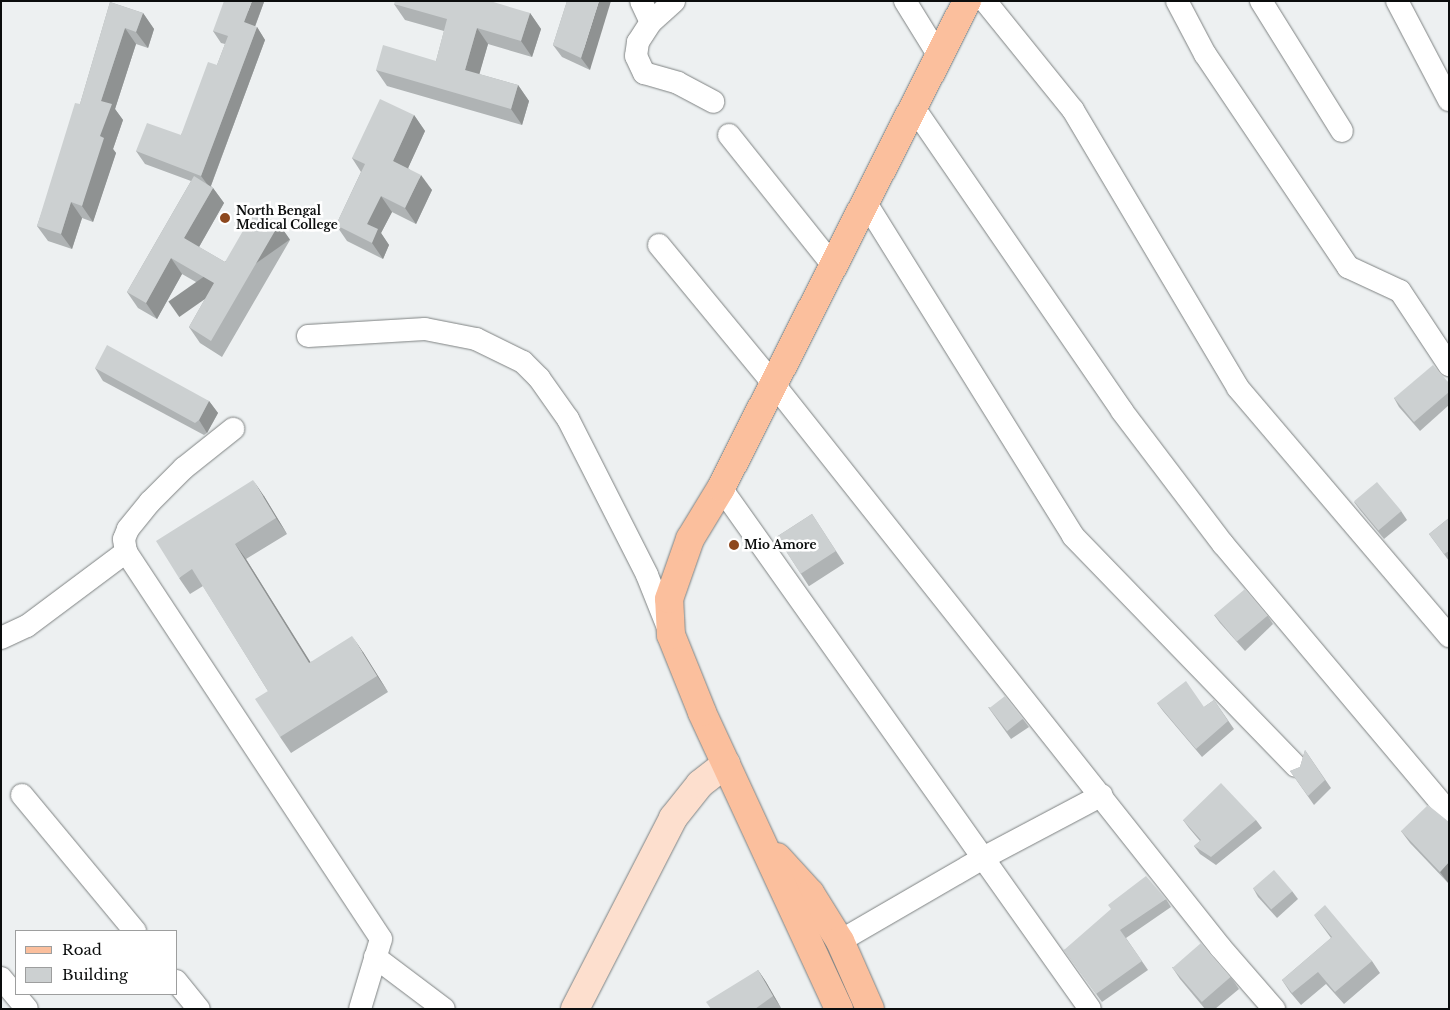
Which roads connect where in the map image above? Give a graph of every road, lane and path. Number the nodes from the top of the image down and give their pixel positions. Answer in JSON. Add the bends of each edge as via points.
{"nodes":[{"id":1,"x":641,"y":1,"type":"edge"},
{"id":2,"x":674,"y":1,"type":"edge"},
{"id":3,"x":905,"y":1,"type":"edge"},
{"id":4,"x":967,"y":1,"type":"edge"},
{"id":5,"x":984,"y":1,"type":"edge"},
{"id":6,"x":1177,"y":1,"type":"edge"},
{"id":7,"x":1261,"y":1,"type":"edge"},
{"id":8,"x":1397,"y":1,"type":"edge"},
{"id":9,"x":651,"y":22,"type":"junction"},
{"id":10,"x":939,"y":56,"type":"junction"},
{"id":11,"x":1449,"y":100,"type":"edge"},
{"id":12,"x":713,"y":102,"type":"dead end"},
{"id":13,"x":914,"y":108,"type":"junction"},
{"id":14,"x":1342,"y":131,"type":"dead end"},
{"id":15,"x":729,"y":135,"type":"dead end"},
{"id":16,"x":866,"y":202,"type":"junction"},
{"id":17,"x":659,"y":246,"type":"dead end"},
{"id":18,"x":832,"y":264,"type":"junction"},
{"id":19,"x":308,"y":336,"type":"dead end"},
{"id":20,"x":1449,"y":365,"type":"edge"},
{"id":21,"x":772,"y":382,"type":"junction"},
{"id":22,"x":233,"y":429,"type":"dead end"},
{"id":23,"x":721,"y":488,"type":"junction"},
{"id":24,"x":126,"y":552,"type":"junction"},
{"id":25,"x":671,"y":635,"type":"junction"},
{"id":26,"x":1449,"y":636,"type":"edge"},
{"id":27,"x":1,"y":638,"type":"edge"},
{"id":28,"x":726,"y":764,"type":"junction"},
{"id":29,"x":1296,"y":766,"type":"edge"},
{"id":30,"x":22,"y":795,"type":"dead end"},
{"id":31,"x":1102,"y":795,"type":"junction"},
{"id":32,"x":1449,"y":812,"type":"edge"},
{"id":33,"x":762,"y":841,"type":"junction"},
{"id":34,"x":985,"y":857,"type":"junction"},
{"id":35,"x":134,"y":930,"type":"edge"},
{"id":36,"x":840,"y":941,"type":"junction"},
{"id":37,"x":375,"y":957,"type":"junction"},
{"id":38,"x":817,"y":964,"type":"junction"},
{"id":39,"x":1,"y":978,"type":"edge"},
{"id":40,"x":178,"y":983,"type":"edge"},
{"id":41,"x":15,"y":995,"type":"edge"},
{"id":42,"x":15,"y":995,"type":"edge"},
{"id":43,"x":27,"y":1009,"type":"edge"},
{"id":44,"x":199,"y":1009,"type":"edge"},
{"id":45,"x":360,"y":1009,"type":"edge"},
{"id":46,"x":444,"y":1009,"type":"edge"},
{"id":47,"x":575,"y":1009,"type":"edge"},
{"id":48,"x":820,"y":1009,"type":"edge"},
{"id":49,"x":839,"y":1009,"type":"edge"},
{"id":50,"x":870,"y":1009,"type":"edge"},
{"id":51,"x":1090,"y":1009,"type":"edge"},
{"id":52,"x":1274,"y":1009,"type":"edge"}],
"edges":[{"from":1,"to":9,"type":"street"},
{"from":2,"to":9,"type":"street"},
{"from":3,"to":10,"type":"street"},
{"from":4,"to":10,"type":"main road"},
{"from":5,"to":26,"type":"street","via":[[1073,110],[1238,388]]},
{"from":6,"to":20,"type":"street","via":[[1205,54],[1348,267],[1400,291]]},
{"from":7,"to":14,"type":"street"},
{"from":8,"to":11,"type":"street"},
{"from":9,"to":12,"type":"street","via":[[638,42],[636,56],[644,73],[678,83]]},
{"from":10,"to":13,"type":"main road"},
{"from":13,"to":16,"type":"main road"},
{"from":13,"to":32,"type":"street","via":[[1134,426],[1223,544]]},
{"from":15,"to":18,"type":"street"},
{"from":16,"to":18,"type":"main road"},
{"from":16,"to":29,"type":"street","via":[[1073,536]]},
{"from":17,"to":21,"type":"street"},
{"from":18,"to":21,"type":"main road"},
{"from":19,"to":25,"type":"street","via":[[425,329],[476,339],[523,362],[568,418],[648,575]]},
{"from":21,"to":23,"type":"main road"},
{"from":21,"to":31,"type":"street"},
{"from":22,"to":24,"type":"street","via":[[184,468],[150,502],[128,529],[124,539]]},
{"from":23,"to":25,"type":"main road","via":[[690,539],[676,572],[668,599]]},
{"from":23,"to":34,"type":"street"},
{"from":24,"to":27,"type":"street","via":[[35,620]]},
{"from":24,"to":37,"type":"street","via":[[381,939]]},
{"from":25,"to":28,"type":"main road"},
{"from":28,"to":33,"type":"main road"},
{"from":28,"to":47,"type":"street","via":[[700,784],[673,818]]},
{"from":30,"to":35,"type":"street"},
{"from":31,"to":34,"type":"street"},
{"from":31,"to":52,"type":"street","via":[[1221,948]]},
{"from":33,"to":36,"type":"main road","via":[[810,893]]},
{"from":33,"to":38,"type":"main road"},
{"from":34,"to":36,"type":"street"},
{"from":34,"to":51,"type":"street"},
{"from":36,"to":50,"type":"main road"},
{"from":37,"to":45,"type":"street"},
{"from":37,"to":46,"type":"street"},
{"from":38,"to":48,"type":"main road"},
{"from":38,"to":49,"type":"main road"},
{"from":39,"to":41,"type":"street"},
{"from":40,"to":44,"type":"street"},
{"from":42,"to":43,"type":"street"}]}
